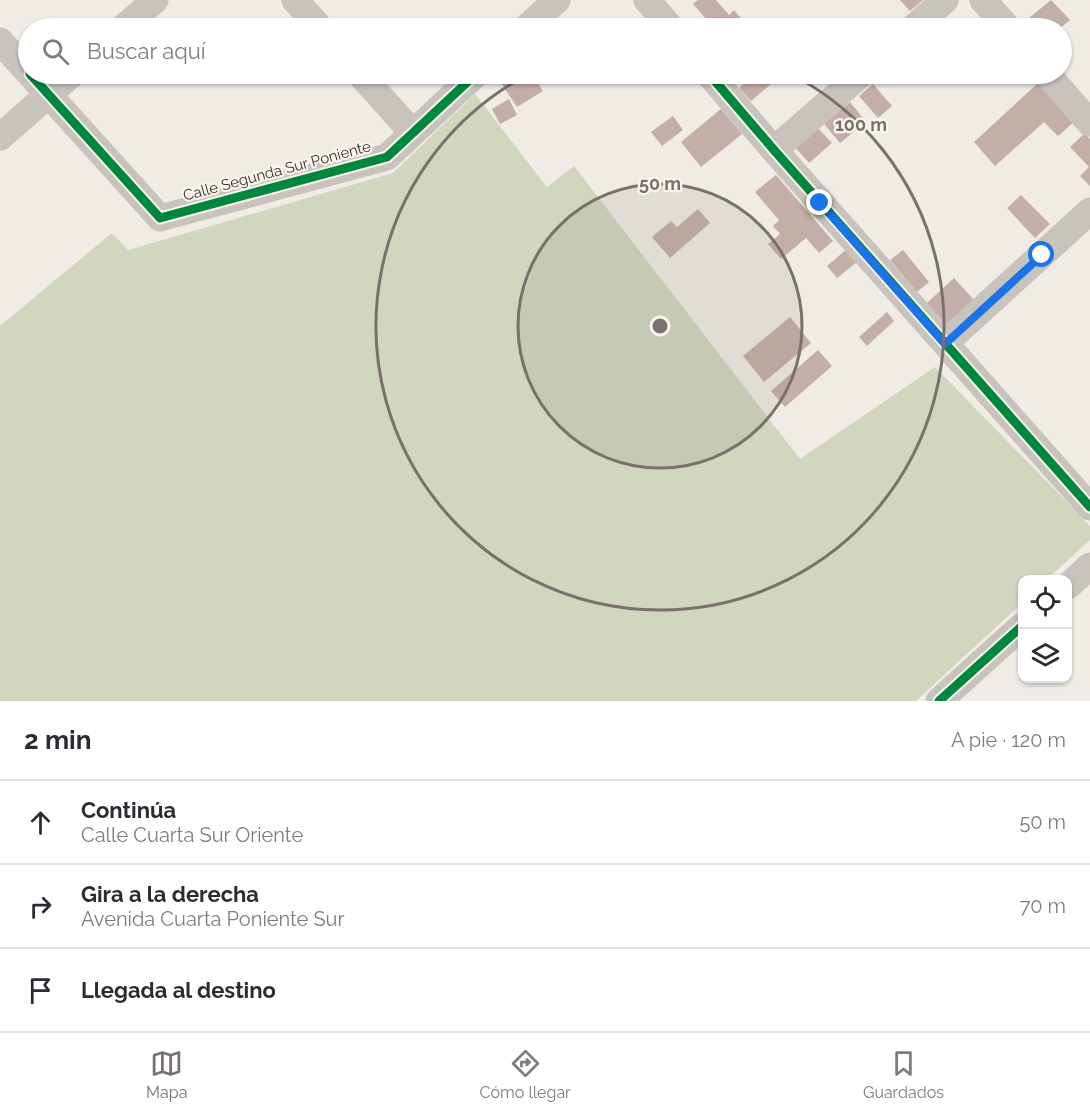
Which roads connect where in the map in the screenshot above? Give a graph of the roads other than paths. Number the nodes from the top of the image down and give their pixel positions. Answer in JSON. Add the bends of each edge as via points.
{"nodes":[{"id":1,"x":155,"y":0,"type":"edge"},
{"id":2,"x":295,"y":0,"type":"edge"},
{"id":3,"x":557,"y":0,"type":"edge"},
{"id":4,"x":647,"y":0,"type":"edge"},
{"id":5,"x":945,"y":0,"type":"edge"},
{"id":6,"x":983,"y":0,"type":"edge"},
{"id":7,"x":134,"y":18,"type":"edge"},
{"id":8,"x":311,"y":18,"type":"edge"},
{"id":9,"x":537,"y":18,"type":"edge"},
{"id":10,"x":662,"y":18,"type":"edge"},
{"id":11,"x":924,"y":18,"type":"edge"},
{"id":12,"x":999,"y":18,"type":"edge"},
{"id":13,"x":0,"y":41,"type":"edge"},
{"id":14,"x":18,"y":61,"type":"edge"},
{"id":15,"x":39,"y":84,"type":"edge"},
{"id":16,"x":60,"y":84,"type":"edge"},
{"id":17,"x":369,"y":84,"type":"edge"},
{"id":18,"x":465,"y":84,"type":"edge"},
{"id":19,"x":718,"y":84,"type":"edge"},
{"id":20,"x":850,"y":84,"type":"edge"},
{"id":21,"x":1056,"y":84,"type":"edge"},
{"id":22,"x":49,"y":94,"type":"junction"},
{"id":23,"x":1090,"y":123,"type":"edge"},
{"id":24,"x":412,"y":132,"type":"junction"},
{"id":25,"x":0,"y":137,"type":"edge"},
{"id":26,"x":774,"y":150,"type":"junction"},
{"id":27,"x":1090,"y":211,"type":"edge"},
{"id":28,"x":945,"y":344,"type":"junction"},
{"id":29,"x":1090,"y":507,"type":"edge"},
{"id":30,"x":1090,"y":566,"type":"edge"},
{"id":31,"x":1072,"y":582,"type":"edge"},
{"id":32,"x":1020,"y":629,"type":"edge"},
{"id":33,"x":939,"y":701,"type":"edge"}],
"edges":[{"from":1,"to":7,"type":"street"},
{"from":2,"to":8,"type":"street"},
{"from":3,"to":9,"type":"street"},
{"from":4,"to":10,"type":"street"},
{"from":5,"to":11,"type":"street"},
{"from":6,"to":12,"type":"street"},
{"from":13,"to":14,"type":"street"},
{"from":15,"to":22,"type":"street"},
{"from":16,"to":22,"type":"street"},
{"from":17,"to":24,"type":"street"},
{"from":18,"to":24,"type":"street","name":"Calle Segunda Sur Poniente"},
{"from":19,"to":26,"type":"street"},
{"from":20,"to":26,"type":"street"},
{"from":21,"to":23,"type":"street"},
{"from":22,"to":24,"type":"street","name":"Calle Segunda Sur Poniente","via":[[160,218],[387,157]]},
{"from":22,"to":25,"type":"street"},
{"from":26,"to":28,"type":"street"},
{"from":27,"to":28,"type":"street"},
{"from":28,"to":29,"type":"street"},
{"from":30,"to":31,"type":"street"},
{"from":32,"to":33,"type":"street"}]}
